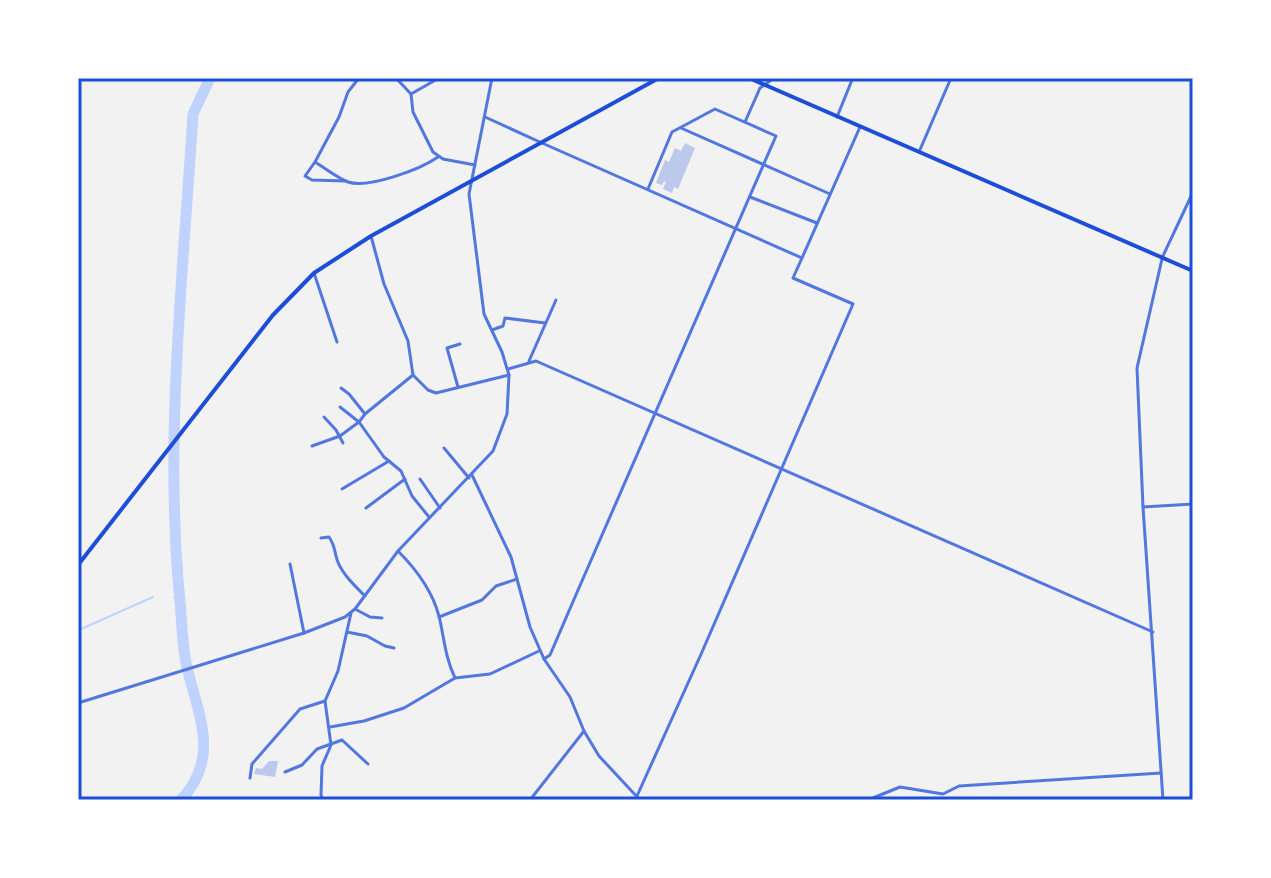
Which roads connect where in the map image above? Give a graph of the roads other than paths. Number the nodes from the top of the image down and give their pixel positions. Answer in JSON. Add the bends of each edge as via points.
{"nodes":[{"id":1,"x":359,"y":78,"type":"edge"},
{"id":2,"x":396,"y":78,"type":"edge"},
{"id":3,"x":439,"y":78,"type":"edge"},
{"id":4,"x":492,"y":78,"type":"edge"},
{"id":5,"x":659,"y":78,"type":"edge"},
{"id":6,"x":749,"y":78,"type":"edge"},
{"id":7,"x":774,"y":78,"type":"edge"},
{"id":8,"x":849,"y":78,"type":"edge"},
{"id":9,"x":951,"y":78,"type":"edge"},
{"id":10,"x":763,"y":84,"type":"junction"},
{"id":11,"x":411,"y":94,"type":"junction"},
{"id":12,"x":485,"y":117,"type":"junction"},
{"id":13,"x":837,"y":117,"type":"junction"},
{"id":14,"x":745,"y":122,"type":"junction"},
{"id":15,"x":860,"y":127,"type":"junction"},
{"id":16,"x":681,"y":128,"type":"junction"},
{"id":17,"x":542,"y":143,"type":"junction"},
{"id":18,"x":919,"y":152,"type":"junction"},
{"id":19,"x":438,"y":157,"type":"junction"},
{"id":20,"x":315,"y":162,"type":"junction"},
{"id":21,"x":475,"y":165,"type":"junction"},
{"id":22,"x":764,"y":166,"type":"junction"},
{"id":23,"x":346,"y":181,"type":"junction"},
{"id":24,"x":470,"y":182,"type":"junction"},
{"id":25,"x":648,"y":189,"type":"junction"},
{"id":26,"x":1193,"y":192,"type":"edge"},
{"id":27,"x":830,"y":194,"type":"junction"},
{"id":28,"x":750,"y":197,"type":"junction"},
{"id":29,"x":818,"y":223,"type":"junction"},
{"id":30,"x":736,"y":229,"type":"junction"},
{"id":31,"x":371,"y":236,"type":"junction"},
{"id":32,"x":802,"y":258,"type":"junction"},
{"id":33,"x":1162,"y":259,"type":"junction"},
{"id":34,"x":1193,"y":271,"type":"edge"},
{"id":35,"x":314,"y":273,"type":"junction"},
{"id":36,"x":556,"y":300,"type":"dead end"},
{"id":37,"x":546,"y":323,"type":"junction"},
{"id":38,"x":492,"y":330,"type":"junction"},
{"id":39,"x":337,"y":342,"type":"dead end"},
{"id":40,"x":460,"y":344,"type":"dead end"},
{"id":41,"x":529,"y":361,"type":"junction"},
{"id":42,"x":508,"y":369,"type":"junction"},
{"id":43,"x":413,"y":375,"type":"junction"},
{"id":44,"x":509,"y":375,"type":"junction"},
{"id":45,"x":458,"y":387,"type":"junction"},
{"id":46,"x":341,"y":388,"type":"dead end"},
{"id":47,"x":340,"y":407,"type":"dead end"},
{"id":48,"x":365,"y":414,"type":"junction"},
{"id":49,"x":655,"y":414,"type":"junction"},
{"id":50,"x":324,"y":417,"type":"dead end"},
{"id":51,"x":359,"y":422,"type":"junction"},
{"id":52,"x":340,"y":436,"type":"junction"},
{"id":53,"x":343,"y":443,"type":"dead end"},
{"id":54,"x":312,"y":446,"type":"dead end"},
{"id":55,"x":444,"y":448,"type":"dead end"},
{"id":56,"x":389,"y":461,"type":"junction"},
{"id":57,"x":781,"y":468,"type":"junction"},
{"id":58,"x":470,"y":477,"type":"junction"},
{"id":59,"x":405,"y":479,"type":"junction"},
{"id":60,"x":420,"y":479,"type":"dead end"},
{"id":61,"x":342,"y":489,"type":"dead end"},
{"id":62,"x":1193,"y":504,"type":"edge"},
{"id":63,"x":1143,"y":507,"type":"junction"},
{"id":64,"x":366,"y":508,"type":"dead end"},
{"id":65,"x":440,"y":508,"type":"junction"},
{"id":66,"x":430,"y":517,"type":"junction"},
{"id":67,"x":321,"y":538,"type":"dead end"},
{"id":68,"x":398,"y":551,"type":"junction"},
{"id":69,"x":290,"y":564,"type":"dead end"},
{"id":70,"x":78,"y":565,"type":"edge"},
{"id":71,"x":517,"y":579,"type":"junction"},
{"id":72,"x":364,"y":595,"type":"junction"},
{"id":73,"x":355,"y":609,"type":"junction"},
{"id":74,"x":351,"y":613,"type":"junction"},
{"id":75,"x":439,"y":617,"type":"junction"},
{"id":76,"x":382,"y":618,"type":"dead end"},
{"id":77,"x":347,"y":632,"type":"junction"},
{"id":78,"x":1153,"y":632,"type":"junction"},
{"id":79,"x":304,"y":633,"type":"junction"},
{"id":80,"x":394,"y":648,"type":"dead end"},
{"id":81,"x":539,"y":651,"type":"junction"},
{"id":82,"x":544,"y":659,"type":"junction"},
{"id":83,"x":455,"y":678,"type":"junction"},
{"id":84,"x":325,"y":701,"type":"junction"},
{"id":85,"x":78,"y":703,"type":"edge"},
{"id":86,"x":330,"y":727,"type":"junction"},
{"id":87,"x":584,"y":731,"type":"junction"},
{"id":88,"x":331,"y":745,"type":"junction"},
{"id":89,"x":368,"y":764,"type":"dead end"},
{"id":90,"x":285,"y":772,"type":"dead end"},
{"id":91,"x":1161,"y":773,"type":"junction"},
{"id":92,"x":250,"y":778,"type":"dead end"},
{"id":93,"x":322,"y":798,"type":"edge"},
{"id":94,"x":639,"y":798,"type":"edge"},
{"id":95,"x":317,"y":800,"type":"edge"},
{"id":96,"x":530,"y":800,"type":"edge"},
{"id":97,"x":868,"y":800,"type":"edge"},
{"id":98,"x":1163,"y":800,"type":"edge"}],
"edges":[{"from":1,"to":20,"type":"street"},
{"from":2,"to":11,"type":"street"},
{"from":3,"to":11,"type":"street"},
{"from":4,"to":12,"type":"street"},
{"from":5,"to":17,"type":"main road"},
{"from":6,"to":10,"type":"main road"},
{"from":7,"to":10,"type":"street"},
{"from":8,"to":13,"type":"street"},
{"from":9,"to":18,"type":"street"},
{"from":10,"to":13,"type":"main road"},
{"from":10,"to":14,"type":"street"},
{"from":11,"to":19,"type":"street","via":[[413,112]]},
{"from":12,"to":17,"type":"street"},
{"from":12,"to":21,"type":"street"},
{"from":13,"to":15,"type":"main road"},
{"from":14,"to":16,"type":"street","via":[[715,109]]},
{"from":14,"to":22,"type":"street","via":[[776,136]]},
{"from":15,"to":18,"type":"main road"},
{"from":15,"to":27,"type":"street"},
{"from":16,"to":22,"type":"street"},
{"from":16,"to":25,"type":"street","via":[[672,132]]},
{"from":17,"to":24,"type":"main road"},
{"from":17,"to":25,"type":"street"},
{"from":18,"to":33,"type":"main road"},
{"from":19,"to":21,"type":"street"},
{"from":19,"to":23,"type":"street","via":[[394,178]]},
{"from":20,"to":23,"type":"street"},
{"from":20,"to":23,"type":"street","via":[[305,176]]},
{"from":21,"to":24,"type":"street"},
{"from":22,"to":27,"type":"street"},
{"from":22,"to":28,"type":"street"},
{"from":24,"to":31,"type":"main road"},
{"from":24,"to":38,"type":"street","via":[[477,270]]},
{"from":25,"to":30,"type":"street"},
{"from":26,"to":33,"type":"street"},
{"from":27,"to":29,"type":"street"},
{"from":28,"to":29,"type":"street"},
{"from":28,"to":30,"type":"street"},
{"from":29,"to":32,"type":"street"},
{"from":30,"to":32,"type":"street"},
{"from":30,"to":49,"type":"street"},
{"from":31,"to":35,"type":"main road"},
{"from":31,"to":43,"type":"street","via":[[408,341]]},
{"from":32,"to":57,"type":"street","via":[[793,278],[853,304]]},
{"from":33,"to":34,"type":"main road"},
{"from":33,"to":63,"type":"street","via":[[1137,368]]},
{"from":35,"to":39,"type":"street"},
{"from":35,"to":70,"type":"main road","via":[[278,309]]},
{"from":36,"to":37,"type":"street"},
{"from":37,"to":38,"type":"street","via":[[505,318],[503,326]]},
{"from":37,"to":41,"type":"street"},
{"from":38,"to":42,"type":"street"},
{"from":40,"to":45,"type":"street","via":[[447,348]]},
{"from":41,"to":42,"type":"street"},
{"from":41,"to":49,"type":"street"},
{"from":42,"to":44,"type":"street"},
{"from":43,"to":45,"type":"street","via":[[436,393]]},
{"from":43,"to":48,"type":"street"},
{"from":44,"to":45,"type":"street"},
{"from":44,"to":58,"type":"street","via":[[505,424],[493,451]]},
{"from":46,"to":48,"type":"street"},
{"from":47,"to":51,"type":"street"},
{"from":48,"to":51,"type":"street"},
{"from":49,"to":57,"type":"street"},
{"from":49,"to":82,"type":"street"},
{"from":50,"to":52,"type":"street"},
{"from":51,"to":52,"type":"street"},
{"from":51,"to":56,"type":"street"},
{"from":52,"to":53,"type":"street"},
{"from":52,"to":54,"type":"street"},
{"from":55,"to":58,"type":"street"},
{"from":56,"to":59,"type":"street"},
{"from":56,"to":61,"type":"street"},
{"from":57,"to":78,"type":"street"},
{"from":57,"to":94,"type":"street"},
{"from":58,"to":65,"type":"street"},
{"from":58,"to":71,"type":"street"},
{"from":59,"to":64,"type":"street"},
{"from":59,"to":66,"type":"street"},
{"from":60,"to":65,"type":"street"},
{"from":62,"to":63,"type":"street"},
{"from":63,"to":78,"type":"street"},
{"from":65,"to":66,"type":"street"},
{"from":66,"to":68,"type":"street"},
{"from":67,"to":72,"type":"street","via":[[332,540],[336,558]]},
{"from":68,"to":72,"type":"street"},
{"from":68,"to":75,"type":"street","via":[[431,594]]},
{"from":69,"to":79,"type":"street"},
{"from":71,"to":75,"type":"street"},
{"from":71,"to":81,"type":"street"},
{"from":72,"to":73,"type":"street"},
{"from":73,"to":74,"type":"street"},
{"from":73,"to":76,"type":"street"},
{"from":74,"to":77,"type":"street"},
{"from":74,"to":79,"type":"street"},
{"from":75,"to":83,"type":"street"},
{"from":77,"to":80,"type":"street"},
{"from":77,"to":84,"type":"street"},
{"from":78,"to":91,"type":"street"},
{"from":79,"to":85,"type":"street"},
{"from":81,"to":82,"type":"street"},
{"from":81,"to":83,"type":"street","via":[[490,674]]},
{"from":82,"to":87,"type":"street","via":[[570,697]]},
{"from":83,"to":86,"type":"street","via":[[404,708]]},
{"from":84,"to":86,"type":"street"},
{"from":84,"to":92,"type":"street","via":[[300,709],[252,764]]},
{"from":86,"to":88,"type":"street"},
{"from":87,"to":94,"type":"street","via":[[599,756]]},
{"from":87,"to":96,"type":"street"},
{"from":88,"to":89,"type":"street","via":[[342,740]]},
{"from":88,"to":90,"type":"street"},
{"from":88,"to":93,"type":"street","via":[[322,766]]},
{"from":91,"to":97,"type":"street","via":[[959,786],[943,794],[900,787]]},
{"from":91,"to":98,"type":"street"},
{"from":93,"to":95,"type":"street"}]}
